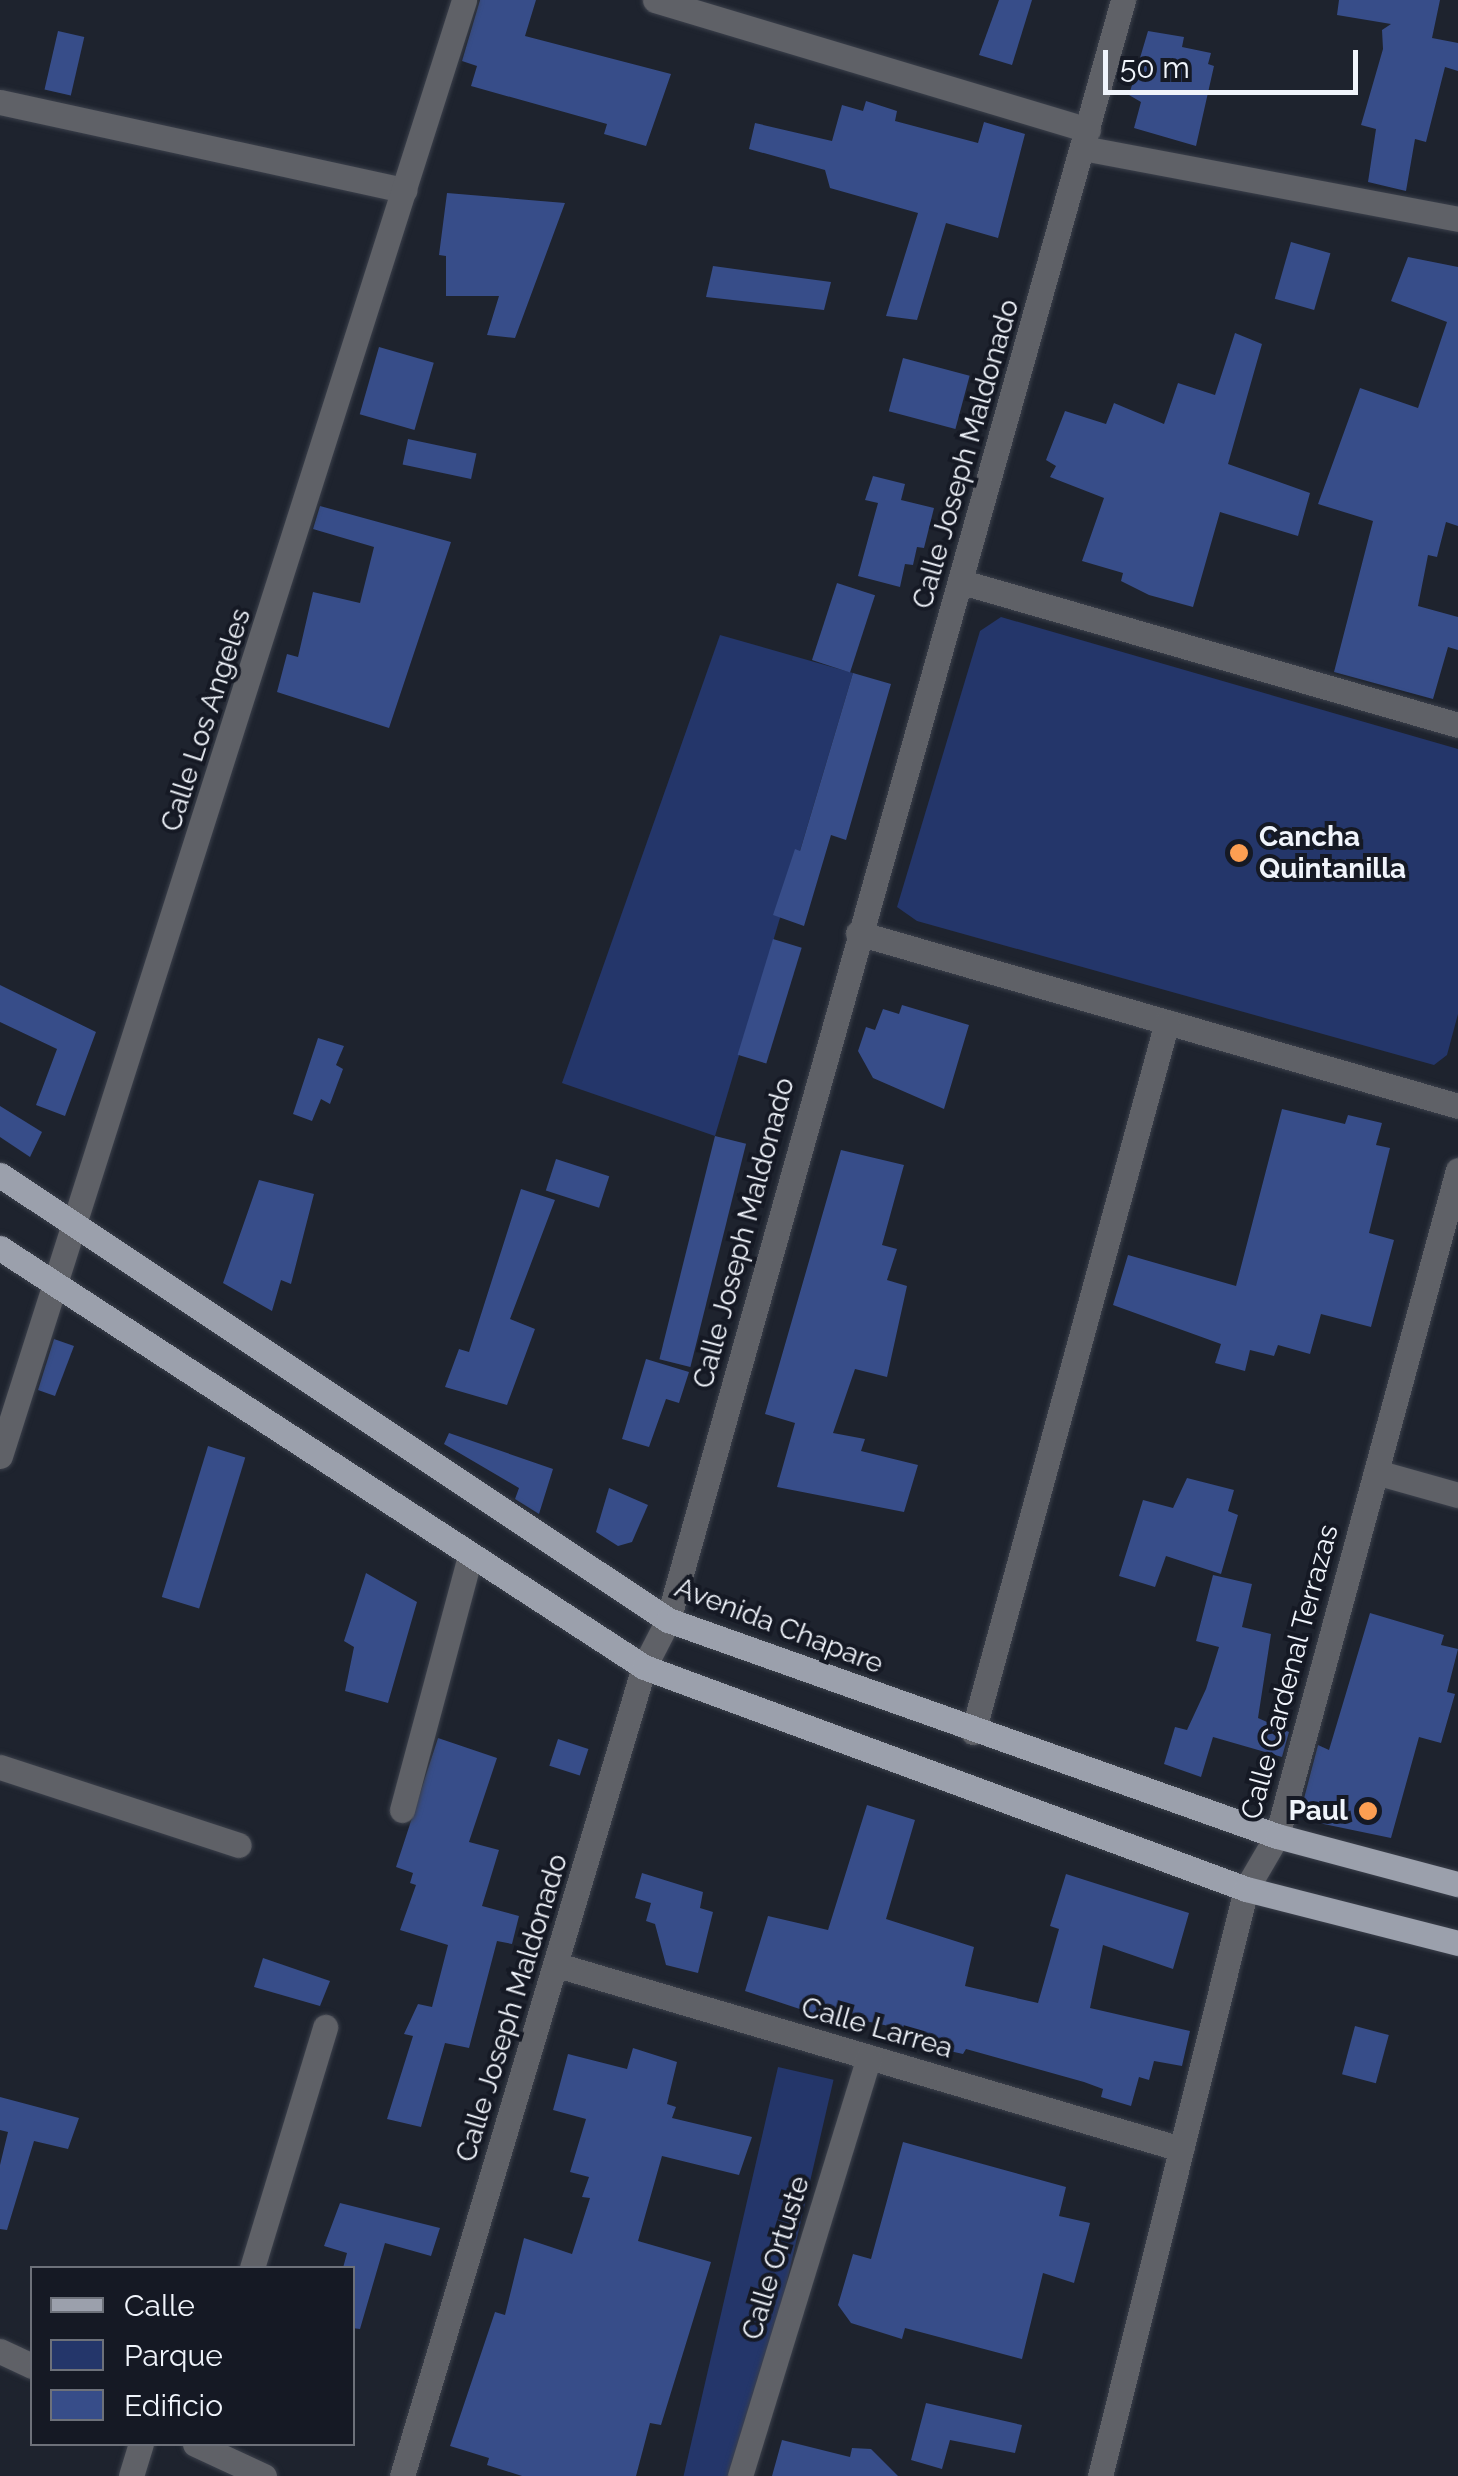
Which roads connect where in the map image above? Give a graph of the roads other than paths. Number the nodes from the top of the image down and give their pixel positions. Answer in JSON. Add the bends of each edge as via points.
{"nodes":[{"id":1,"x":464,"y":0,"type":"edge"},
{"id":2,"x":655,"y":0,"type":"edge"},
{"id":3,"x":1123,"y":0,"type":"edge"},
{"id":4,"x":0,"y":102,"type":"edge"},
{"id":5,"x":1086,"y":139,"type":"junction"},
{"id":6,"x":405,"y":190,"type":"junction"},
{"id":7,"x":1458,"y":220,"type":"edge"},
{"id":8,"x":962,"y":582,"type":"junction"},
{"id":9,"x":1458,"y":725,"type":"edge"},
{"id":10,"x":858,"y":933,"type":"junction"},
{"id":11,"x":1167,"y":1022,"type":"junction"},
{"id":12,"x":1458,"y":1106,"type":"edge"},
{"id":13,"x":1458,"y":1170,"type":"edge"},
{"id":14,"x":0,"y":1175,"type":"edge"},
{"id":15,"x":76,"y":1228,"type":"junction"},
{"id":16,"x":0,"y":1248,"type":"edge"},
{"id":17,"x":50,"y":1284,"type":"junction"},
{"id":18,"x":0,"y":1456,"type":"edge"},
{"id":19,"x":1376,"y":1472,"type":"junction"},
{"id":20,"x":1458,"y":1495,"type":"edge"},
{"id":21,"x":470,"y":1557,"type":"junction"},
{"id":22,"x":668,"y":1620,"type":"junction"},
{"id":23,"x":644,"y":1667,"type":"junction"},
{"id":24,"x":973,"y":1732,"type":"junction"},
{"id":25,"x":0,"y":1767,"type":"edge"},
{"id":26,"x":402,"y":1810,"type":"dead end"},
{"id":27,"x":1276,"y":1836,"type":"junction"},
{"id":28,"x":239,"y":1845,"type":"dead end"},
{"id":29,"x":1458,"y":1884,"type":"edge"},
{"id":30,"x":1246,"y":1889,"type":"junction"},
{"id":31,"x":1458,"y":1942,"type":"edge"},
{"id":32,"x":557,"y":1965,"type":"junction"},
{"id":33,"x":325,"y":2027,"type":"dead end"},
{"id":34,"x":868,"y":2057,"type":"junction"},
{"id":35,"x":1181,"y":2149,"type":"junction"},
{"id":36,"x":253,"y":2266,"type":"edge"},
{"id":37,"x":0,"y":2351,"type":"edge"},
{"id":38,"x":30,"y":2365,"type":"edge"},
{"id":39,"x":140,"y":2446,"type":"edge"},
{"id":40,"x":202,"y":2446,"type":"edge"},
{"id":41,"x":131,"y":2476,"type":"edge"},
{"id":42,"x":264,"y":2476,"type":"edge"},
{"id":43,"x":402,"y":2476,"type":"edge"},
{"id":44,"x":740,"y":2476,"type":"edge"},
{"id":45,"x":1100,"y":2476,"type":"edge"}],
"edges":[{"from":1,"to":6,"type":"street","name":"Calle Los Angeles"},
{"from":2,"to":5,"type":"street"},
{"from":3,"to":5,"type":"street","name":"Calle Joseph Maldonado"},
{"from":4,"to":6,"type":"street"},
{"from":5,"to":7,"type":"street"},
{"from":5,"to":8,"type":"street","name":"Calle Joseph Maldonado"},
{"from":6,"to":15,"type":"street","name":"Calle Los Angeles"},
{"from":8,"to":9,"type":"street"},
{"from":8,"to":10,"type":"street","name":"Calle Joseph Maldonado"},
{"from":10,"to":11,"type":"street"},
{"from":10,"to":22,"type":"street","name":"Calle Joseph Maldonado"},
{"from":11,"to":12,"type":"street"},
{"from":11,"to":24,"type":"street"},
{"from":13,"to":19,"type":"street","name":"Calle Cardenal Terrazas"},
{"from":14,"to":15,"type":"main road","name":"Avenida Chapare"},
{"from":15,"to":17,"type":"street","name":"Calle Los Angeles"},
{"from":15,"to":22,"type":"main road","name":"Avenida Chapare"},
{"from":16,"to":17,"type":"main road"},
{"from":17,"to":18,"type":"street","name":"Calle Los Angeles"},
{"from":17,"to":21,"type":"main road"},
{"from":19,"to":20,"type":"street"},
{"from":19,"to":27,"type":"street","name":"Calle Cardenal Terrazas"},
{"from":21,"to":23,"type":"main road"},
{"from":21,"to":26,"type":"street"},
{"from":22,"to":23,"type":"street","name":"Calle Joseph Maldonado"},
{"from":22,"to":24,"type":"main road","name":"Avenida Chapare"},
{"from":23,"to":30,"type":"main road"},
{"from":23,"to":32,"type":"street","name":"Calle Joseph Maldonado"},
{"from":24,"to":27,"type":"main road","name":"Avenida Chapare"},
{"from":25,"to":28,"type":"street"},
{"from":27,"to":29,"type":"main road","name":"Avenida Chapare"},
{"from":27,"to":30,"type":"street","name":"Calle Cardenal Terrazas"},
{"from":30,"to":31,"type":"main road"},
{"from":30,"to":35,"type":"street","name":"Calle Cardenal Terrazas"},
{"from":32,"to":34,"type":"street","name":"Calle Larrea"},
{"from":32,"to":43,"type":"street","name":"Calle Joseph Maldonado"},
{"from":33,"to":36,"type":"street"},
{"from":34,"to":35,"type":"street","name":"Calle Larrea"},
{"from":34,"to":44,"type":"street","name":"Calle Ortuste"},
{"from":35,"to":45,"type":"street","name":"Calle Cardenal Terrazas"},
{"from":37,"to":38,"type":"street"},
{"from":39,"to":41,"type":"street"},
{"from":40,"to":42,"type":"street"}]}
